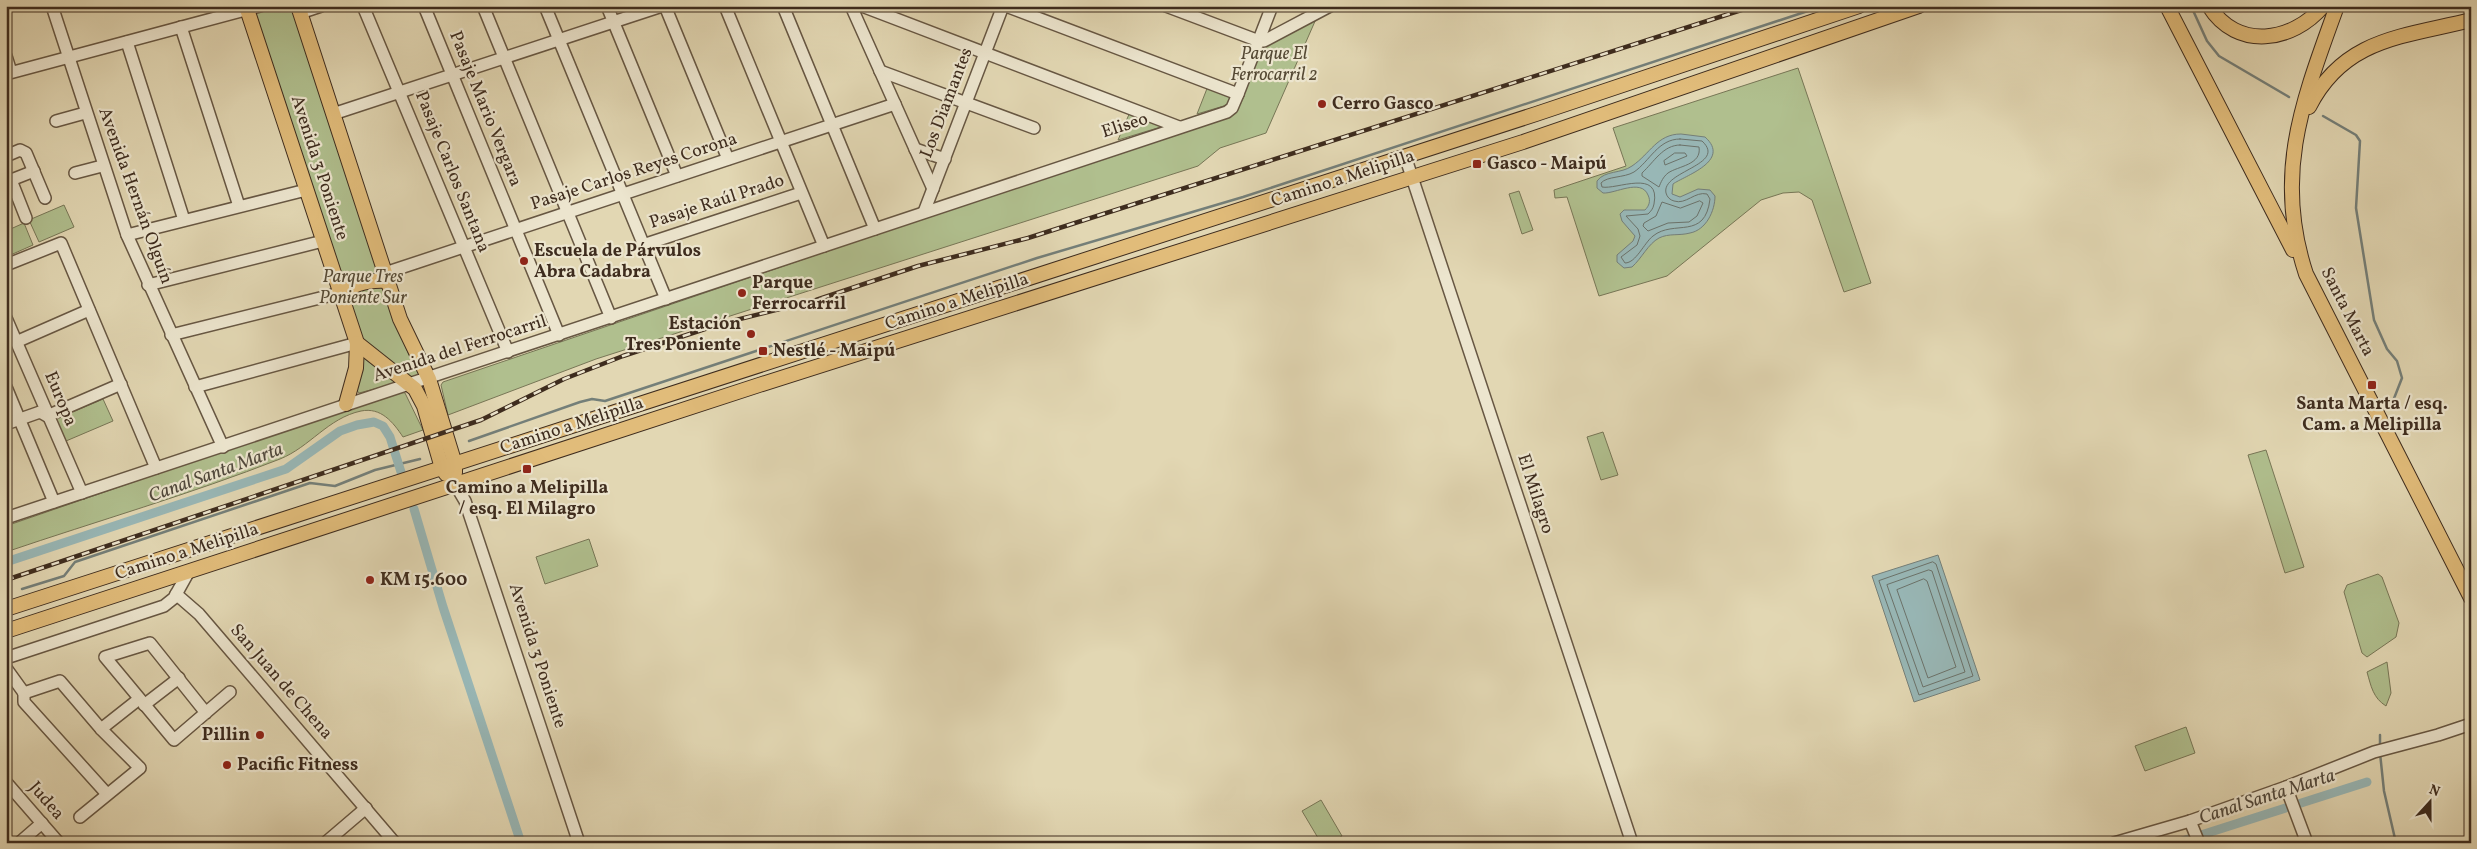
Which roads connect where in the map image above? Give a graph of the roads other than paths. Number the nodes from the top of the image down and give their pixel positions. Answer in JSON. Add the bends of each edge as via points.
{"nodes":[{"id":1,"x":52,"y":6,"type":"edge"},
{"id":2,"x":321,"y":6,"type":"edge"},
{"id":3,"x":363,"y":6,"type":"edge"},
{"id":4,"x":424,"y":6,"type":"edge"},
{"id":5,"x":483,"y":6,"type":"edge"},
{"id":6,"x":545,"y":6,"type":"edge"},
{"id":7,"x":607,"y":6,"type":"edge"},
{"id":8,"x":663,"y":6,"type":"edge"},
{"id":9,"x":725,"y":6,"type":"edge"},
{"id":10,"x":783,"y":6,"type":"edge"},
{"id":11,"x":851,"y":6,"type":"edge"},
{"id":12,"x":862,"y":6,"type":"edge"},
{"id":13,"x":1004,"y":6,"type":"edge"},
{"id":14,"x":1166,"y":6,"type":"edge"},
{"id":15,"x":1272,"y":6,"type":"edge"},
{"id":16,"x":1330,"y":6,"type":"edge"},
{"id":17,"x":1859,"y":6,"type":"edge"},
{"id":18,"x":1919,"y":6,"type":"edge"},
{"id":19,"x":2166,"y":6,"type":"edge"},
{"id":20,"x":2209,"y":6,"type":"edge"},
{"id":21,"x":2324,"y":6,"type":"edge"},
{"id":22,"x":2336,"y":6,"type":"edge"},
{"id":23,"x":251,"y":7,"type":"edge"},
{"id":24,"x":299,"y":10,"type":"edge"},
{"id":25,"x":2471,"y":20,"type":"edge"},
{"id":26,"x":613,"y":22,"type":"junction"},
{"id":27,"x":181,"y":27,"type":"junction"},
{"id":28,"x":559,"y":40,"type":"junction"},
{"id":29,"x":1258,"y":41,"type":"junction"},
{"id":30,"x":127,"y":42,"type":"junction"},
{"id":31,"x":985,"y":53,"type":"junction"},
{"id":32,"x":6,"y":56,"type":"edge"},
{"id":33,"x":67,"y":58,"type":"junction"},
{"id":34,"x":504,"y":59,"type":"junction"},
{"id":35,"x":880,"y":71,"type":"junction"},
{"id":36,"x":9,"y":73,"type":"edge"},
{"id":37,"x":452,"y":76,"type":"junction"},
{"id":38,"x":401,"y":94,"type":"junction"},
{"id":39,"x":1238,"y":94,"type":"junction"},
{"id":40,"x":966,"y":103,"type":"junction"},
{"id":41,"x":895,"y":104,"type":"junction"},
{"id":42,"x":85,"y":113,"type":"junction"},
{"id":43,"x":333,"y":114,"type":"junction"},
{"id":44,"x":56,"y":121,"type":"dead end"},
{"id":45,"x":832,"y":125,"type":"junction"},
{"id":46,"x":1179,"y":127,"type":"junction"},
{"id":47,"x":1034,"y":128,"type":"dead end"},
{"id":48,"x":2296,"y":140,"type":"junction"},
{"id":49,"x":780,"y":142,"type":"junction"},
{"id":50,"x":915,"y":149,"type":"junction"},
{"id":51,"x":6,"y":156,"type":"edge"},
{"id":52,"x":1406,"y":156,"type":"junction"},
{"id":53,"x":728,"y":160,"type":"junction"},
{"id":54,"x":945,"y":160,"type":"junction"},
{"id":55,"x":102,"y":166,"type":"junction"},
{"id":56,"x":34,"y":171,"type":"junction"},
{"id":57,"x":74,"y":172,"type":"dead end"},
{"id":58,"x":677,"y":176,"type":"junction"},
{"id":59,"x":1412,"y":176,"type":"junction"},
{"id":60,"x":8,"y":181,"type":"edge"},
{"id":61,"x":934,"y":189,"type":"junction"},
{"id":62,"x":306,"y":190,"type":"junction"},
{"id":63,"x":801,"y":192,"type":"junction"},
{"id":64,"x":1294,"y":192,"type":"junction"},
{"id":65,"x":622,"y":194,"type":"junction"},
{"id":66,"x":45,"y":198,"type":"dead end"},
{"id":67,"x":239,"y":206,"type":"junction"},
{"id":68,"x":568,"y":212,"type":"junction"},
{"id":69,"x":924,"y":212,"type":"junction"},
{"id":70,"x":1301,"y":212,"type":"junction"},
{"id":71,"x":26,"y":218,"type":"dead end"},
{"id":72,"x":184,"y":220,"type":"junction"},
{"id":73,"x":875,"y":229,"type":"junction"},
{"id":74,"x":516,"y":230,"type":"junction"},
{"id":75,"x":126,"y":235,"type":"junction"},
{"id":76,"x":323,"y":241,"type":"junction"},
{"id":77,"x":643,"y":245,"type":"junction"},
{"id":78,"x":824,"y":246,"type":"junction"},
{"id":79,"x":464,"y":247,"type":"junction"},
{"id":80,"x":1110,"y":251,"type":"junction"},
{"id":81,"x":6,"y":265,"type":"edge"},
{"id":82,"x":1117,"y":270,"type":"junction"},
{"id":83,"x":2306,"y":274,"type":"junction"},
{"id":84,"x":386,"y":277,"type":"junction"},
{"id":85,"x":1028,"y":278,"type":"junction"},
{"id":86,"x":148,"y":285,"type":"junction"},
{"id":87,"x":341,"y":294,"type":"junction"},
{"id":88,"x":1034,"y":297,"type":"junction"},
{"id":89,"x":666,"y":299,"type":"junction"},
{"id":90,"x":89,"y":310,"type":"junction"},
{"id":91,"x":6,"y":318,"type":"edge"},
{"id":92,"x":611,"y":318,"type":"junction"},
{"id":93,"x":9,"y":331,"type":"edge"},
{"id":94,"x":559,"y":335,"type":"junction"},
{"id":95,"x":171,"y":336,"type":"junction"},
{"id":96,"x":16,"y":342,"type":"junction"},
{"id":97,"x":357,"y":344,"type":"junction"},
{"id":98,"x":508,"y":352,"type":"junction"},
{"id":99,"x":429,"y":379,"type":"junction"},
{"id":100,"x":410,"y":383,"type":"junction"},
{"id":101,"x":121,"y":384,"type":"junction"},
{"id":102,"x":6,"y":387,"type":"edge"},
{"id":103,"x":195,"y":387,"type":"junction"},
{"id":104,"x":346,"y":404,"type":"junction"},
{"id":105,"x":47,"y":416,"type":"junction"},
{"id":106,"x":20,"y":419,"type":"junction"},
{"id":107,"x":6,"y":424,"type":"edge"},
{"id":108,"x":223,"y":447,"type":"junction"},
{"id":109,"x":448,"y":466,"type":"junction"},
{"id":110,"x":156,"y":468,"type":"junction"},
{"id":111,"x":455,"y":484,"type":"junction"},
{"id":112,"x":82,"y":493,"type":"junction"},
{"id":113,"x":54,"y":502,"type":"junction"},
{"id":114,"x":6,"y":518,"type":"edge"},
{"id":115,"x":189,"y":571,"type":"junction"},
{"id":116,"x":176,"y":594,"type":"junction"},
{"id":117,"x":2471,"y":598,"type":"edge"},
{"id":118,"x":6,"y":609,"type":"edge"},
{"id":119,"x":6,"y":631,"type":"edge"},
{"id":120,"x":6,"y":658,"type":"edge"},
{"id":121,"x":6,"y":668,"type":"edge"},
{"id":122,"x":179,"y":678,"type":"junction"},
{"id":123,"x":230,"y":692,"type":"dead end"},
{"id":124,"x":24,"y":693,"type":"junction"},
{"id":125,"x":142,"y":702,"type":"junction"},
{"id":126,"x":206,"y":713,"type":"junction"},
{"id":127,"x":2471,"y":724,"type":"edge"},
{"id":128,"x":101,"y":729,"type":"junction"},
{"id":129,"x":6,"y":782,"type":"edge"},
{"id":130,"x":2286,"y":787,"type":"junction"},
{"id":131,"x":107,"y":794,"type":"junction"},
{"id":132,"x":10,"y":796,"type":"edge"},
{"id":133,"x":366,"y":808,"type":"junction"},
{"id":134,"x":80,"y":817,"type":"dead end"},
{"id":135,"x":42,"y":823,"type":"junction"},
{"id":136,"x":2192,"y":826,"type":"junction"},
{"id":137,"x":19,"y":843,"type":"edge"},
{"id":138,"x":59,"y":843,"type":"edge"},
{"id":139,"x":325,"y":843,"type":"edge"},
{"id":140,"x":394,"y":843,"type":"edge"},
{"id":141,"x":579,"y":843,"type":"edge"},
{"id":142,"x":1632,"y":843,"type":"edge"},
{"id":143,"x":2114,"y":843,"type":"edge"},
{"id":144,"x":2199,"y":843,"type":"edge"},
{"id":145,"x":2307,"y":843,"type":"edge"}],
"edges":[{"from":1,"to":33,"type":"street","name":"Avenida Hernán Olguín"},
{"from":2,"to":24,"type":"street"},
{"from":3,"to":38,"type":"street","name":"Pasaje Carlos Santana"},
{"from":4,"to":37,"type":"street","name":"Pasaje Mario Vergara"},
{"from":5,"to":34,"type":"street"},
{"from":6,"to":28,"type":"street"},
{"from":7,"to":26,"type":"street"},
{"from":8,"to":26,"type":"street"},
{"from":8,"to":53,"type":"street"},
{"from":9,"to":49,"type":"street"},
{"from":10,"to":45,"type":"street"},
{"from":11,"to":35,"type":"street"},
{"from":12,"to":31,"type":"street"},
{"from":13,"to":31,"type":"street","name":"Los Diamantes"},
{"from":13,"to":39,"type":"street"},
{"from":14,"to":29,"type":"street"},
{"from":15,"to":29,"type":"street","name":"Eliseo"},
{"from":16,"to":29,"type":"street","via":[[1264,41]]},
{"from":17,"to":52,"type":"main road","name":"Camino a Melipilla"},
{"from":18,"to":59,"type":"main road","name":"Camino a Melipilla","via":[[1523,142]]},
{"from":19,"to":83,"type":"main road"},
{"from":20,"to":21,"type":"main road","via":[[2230,27],[2250,35],[2270,37],[2298,29]]},
{"from":22,"to":48,"type":"main road","name":"Santa Marta","via":[[2312,76]]},
{"from":23,"to":27,"type":"street"},
{"from":23,"to":62,"type":"main road","name":"Avenida 3 Poniente"},
{"from":24,"to":43,"type":"main road","name":"Avenida 3 Poniente"},
{"from":25,"to":48,"type":"main road","via":[[2384,42],[2350,57],[2321,86]]},
{"from":26,"to":28,"type":"street"},
{"from":26,"to":58,"type":"street"},
{"from":27,"to":30,"type":"street"},
{"from":27,"to":67,"type":"street"},
{"from":28,"to":34,"type":"street"},
{"from":28,"to":65,"type":"street"},
{"from":29,"to":39,"type":"street","name":"Eliseo"},
{"from":30,"to":33,"type":"street"},
{"from":30,"to":72,"type":"street"},
{"from":31,"to":40,"type":"street","name":"Los Diamantes"},
{"from":31,"to":46,"type":"street"},
{"from":32,"to":36,"type":"street"},
{"from":33,"to":36,"type":"street"},
{"from":33,"to":42,"type":"street","name":"Avenida Hernán Olguín"},
{"from":34,"to":37,"type":"street"},
{"from":34,"to":68,"type":"street"},
{"from":35,"to":40,"type":"street"},
{"from":35,"to":41,"type":"street"},
{"from":37,"to":38,"type":"street"},
{"from":37,"to":74,"type":"street","name":"Pasaje Mario Vergara"},
{"from":38,"to":43,"type":"street"},
{"from":38,"to":79,"type":"street","name":"Pasaje Carlos Santana"},
{"from":39,"to":46,"type":"street","name":"Eliseo","via":[[1227,112]]},
{"from":40,"to":47,"type":"street"},
{"from":40,"to":54,"type":"street","name":"Los Diamantes"},
{"from":41,"to":45,"type":"street","name":"Pasaje Carlos Reyes Corona"},
{"from":41,"to":50,"type":"street"},
{"from":42,"to":44,"type":"street"},
{"from":42,"to":55,"type":"street","name":"Avenida Hernán Olguín"},
{"from":43,"to":84,"type":"main road","name":"Avenida 3 Poniente"},
{"from":45,"to":49,"type":"street","name":"Pasaje Carlos Reyes Corona"},
{"from":45,"to":73,"type":"street"},
{"from":46,"to":69,"type":"street","name":"Eliseo"},
{"from":48,"to":83,"type":"main road","name":"Santa Marta","via":[[2290,178],[2290,206]]},
{"from":49,"to":53,"type":"street","name":"Pasaje Carlos Reyes Corona"},
{"from":49,"to":63,"type":"street"},
{"from":50,"to":54,"type":"street"},
{"from":50,"to":61,"type":"street"},
{"from":51,"to":56,"type":"street","via":[[24,151]]},
{"from":52,"to":59,"type":"street","name":"El Milagro"},
{"from":52,"to":64,"type":"main road","name":"Camino a Melipilla"},
{"from":53,"to":58,"type":"street","name":"Pasaje Carlos Reyes Corona"},
{"from":54,"to":61,"type":"street","name":"Los Diamantes"},
{"from":55,"to":57,"type":"street"},
{"from":55,"to":75,"type":"street","name":"Avenida Hernán Olguín"},
{"from":56,"to":60,"type":"street"},
{"from":56,"to":66,"type":"street"},
{"from":58,"to":65,"type":"street","name":"Pasaje Carlos Reyes Corona"},
{"from":59,"to":70,"type":"main road","name":"Camino a Melipilla"},
{"from":59,"to":142,"type":"street","name":"El Milagro"},
{"from":60,"to":71,"type":"street"},
{"from":61,"to":69,"type":"street","name":"Los Diamantes"},
{"from":62,"to":67,"type":"street"},
{"from":62,"to":76,"type":"main road","name":"Avenida 3 Poniente"},
{"from":63,"to":77,"type":"street","name":"Pasaje Raúl Prado"},
{"from":63,"to":78,"type":"street"},
{"from":64,"to":70,"type":"main road"},
{"from":64,"to":80,"type":"main road","name":"Camino a Melipilla"},
{"from":65,"to":68,"type":"street","name":"Pasaje Carlos Reyes Corona"},
{"from":65,"to":77,"type":"street"},
{"from":67,"to":72,"type":"street"},
{"from":68,"to":74,"type":"street","name":"Pasaje Carlos Reyes Corona"},
{"from":68,"to":92,"type":"street"},
{"from":69,"to":73,"type":"street","name":"Avenida del Ferrocarril"},
{"from":70,"to":82,"type":"main road","name":"Camino a Melipilla"},
{"from":72,"to":75,"type":"street"},
{"from":73,"to":78,"type":"street","name":"Avenida del Ferrocarril"},
{"from":74,"to":79,"type":"street","name":"Pasaje Carlos Reyes Corona"},
{"from":74,"to":94,"type":"street","name":"Pasaje Mario Vergara"},
{"from":75,"to":86,"type":"street","name":"Avenida Hernán Olguín"},
{"from":76,"to":86,"type":"street"},
{"from":76,"to":87,"type":"main road","name":"Avenida 3 Poniente"},
{"from":77,"to":89,"type":"street"},
{"from":78,"to":89,"type":"street","name":"Avenida del Ferrocarril"},
{"from":79,"to":84,"type":"street","name":"Pasaje Carlos Reyes Corona"},
{"from":79,"to":98,"type":"street","name":"Pasaje Carlos Santana"},
{"from":80,"to":82,"type":"main road"},
{"from":80,"to":85,"type":"main road","name":"Camino a Melipilla"},
{"from":81,"to":90,"type":"street","via":[[61,243]]},
{"from":82,"to":88,"type":"main road","name":"Camino a Melipilla"},
{"from":83,"to":117,"type":"main road","name":"Santa Marta"},
{"from":84,"to":87,"type":"main road","via":[[351,287]]},
{"from":84,"to":99,"type":"main road","name":"Avenida 3 Poniente","via":[[404,328]]},
{"from":85,"to":88,"type":"main road"},
{"from":85,"to":109,"type":"main road","name":"Camino a Melipilla"},
{"from":86,"to":95,"type":"street","name":"Avenida Hernán Olguín"},
{"from":87,"to":95,"type":"street"},
{"from":87,"to":97,"type":"main road","name":"Avenida 3 Poniente"},
{"from":88,"to":111,"type":"main road","name":"Camino a Melipilla"},
{"from":89,"to":92,"type":"street","name":"Avenida del Ferrocarril"},
{"from":90,"to":96,"type":"street"},
{"from":90,"to":101,"type":"street"},
{"from":91,"to":93,"type":"street","name":"Europa"},
{"from":92,"to":94,"type":"street","name":"Avenida del Ferrocarril"},
{"from":93,"to":96,"type":"street","name":"Europa"},
{"from":94,"to":98,"type":"street","name":"Avenida del Ferrocarril"},
{"from":95,"to":103,"type":"street","name":"Avenida Hernán Olguín"},
{"from":96,"to":105,"type":"street","name":"Europa"},
{"from":97,"to":100,"type":"main road","name":"Avenida 3 Poniente"},
{"from":97,"to":103,"type":"street"},
{"from":97,"to":104,"type":"main road","via":[[356,368]]},
{"from":98,"to":99,"type":"street","name":"Avenida del Ferrocarril"},
{"from":99,"to":100,"type":"street","name":"Avenida del Ferrocarril"},
{"from":99,"to":109,"type":"main road","name":"Avenida 3 Poniente"},
{"from":100,"to":104,"type":"street","name":"Avenida del Ferrocarril"},
{"from":100,"to":109,"type":"main road","name":"Avenida 3 Poniente","via":[[424,406]]},
{"from":101,"to":105,"type":"street"},
{"from":101,"to":110,"type":"street"},
{"from":102,"to":106,"type":"street"},
{"from":103,"to":108,"type":"street","name":"Avenida Hernán Olguín"},
{"from":104,"to":108,"type":"street","name":"Avenida del Ferrocarril"},
{"from":105,"to":106,"type":"street","via":[[40,412]]},
{"from":105,"to":112,"type":"street","name":"Europa"},
{"from":106,"to":107,"type":"street"},
{"from":106,"to":113,"type":"street"},
{"from":108,"to":110,"type":"street","name":"Avenida del Ferrocarril"},
{"from":109,"to":111,"type":"main road","name":"Avenida 3 Poniente"},
{"from":109,"to":118,"type":"main road","name":"Camino a Melipilla"},
{"from":110,"to":112,"type":"street","name":"Avenida del Ferrocarril"},
{"from":111,"to":115,"type":"main road","name":"Camino a Melipilla"},
{"from":111,"to":141,"type":"street","name":"Avenida 3 Poniente","via":[[465,501]]},
{"from":112,"to":113,"type":"street","name":"Avenida del Ferrocarril"},
{"from":113,"to":114,"type":"street","name":"Avenida del Ferrocarril"},
{"from":115,"to":116,"type":"street"},
{"from":115,"to":119,"type":"main road","name":"Camino a Melipilla"},
{"from":116,"to":120,"type":"street","via":[[167,604],[153,610]]},
{"from":116,"to":133,"type":"street","name":"San Juan de Chena","via":[[199,614]]},
{"from":121,"to":124,"type":"street"},
{"from":122,"to":125,"type":"street"},
{"from":122,"to":125,"type":"street","via":[[150,643],[105,657]]},
{"from":122,"to":126,"type":"street"},
{"from":123,"to":126,"type":"street"},
{"from":124,"to":128,"type":"street","via":[[60,681]]},
{"from":124,"to":131,"type":"street","via":[[24,702]]},
{"from":125,"to":126,"type":"street","via":[[174,740]]},
{"from":125,"to":128,"type":"street"},
{"from":127,"to":130,"type":"street","via":[[2374,752]]},
{"from":128,"to":131,"type":"street","via":[[140,768]]},
{"from":129,"to":132,"type":"street","name":"Judea"},
{"from":130,"to":136,"type":"street"},
{"from":130,"to":145,"type":"street"},
{"from":131,"to":134,"type":"street"},
{"from":132,"to":135,"type":"street","name":"Judea"},
{"from":133,"to":139,"type":"street"},
{"from":133,"to":140,"type":"street","name":"San Juan de Chena"},
{"from":135,"to":137,"type":"street"},
{"from":135,"to":138,"type":"street","name":"Judea"},
{"from":136,"to":143,"type":"street"},
{"from":136,"to":144,"type":"street"}]}
